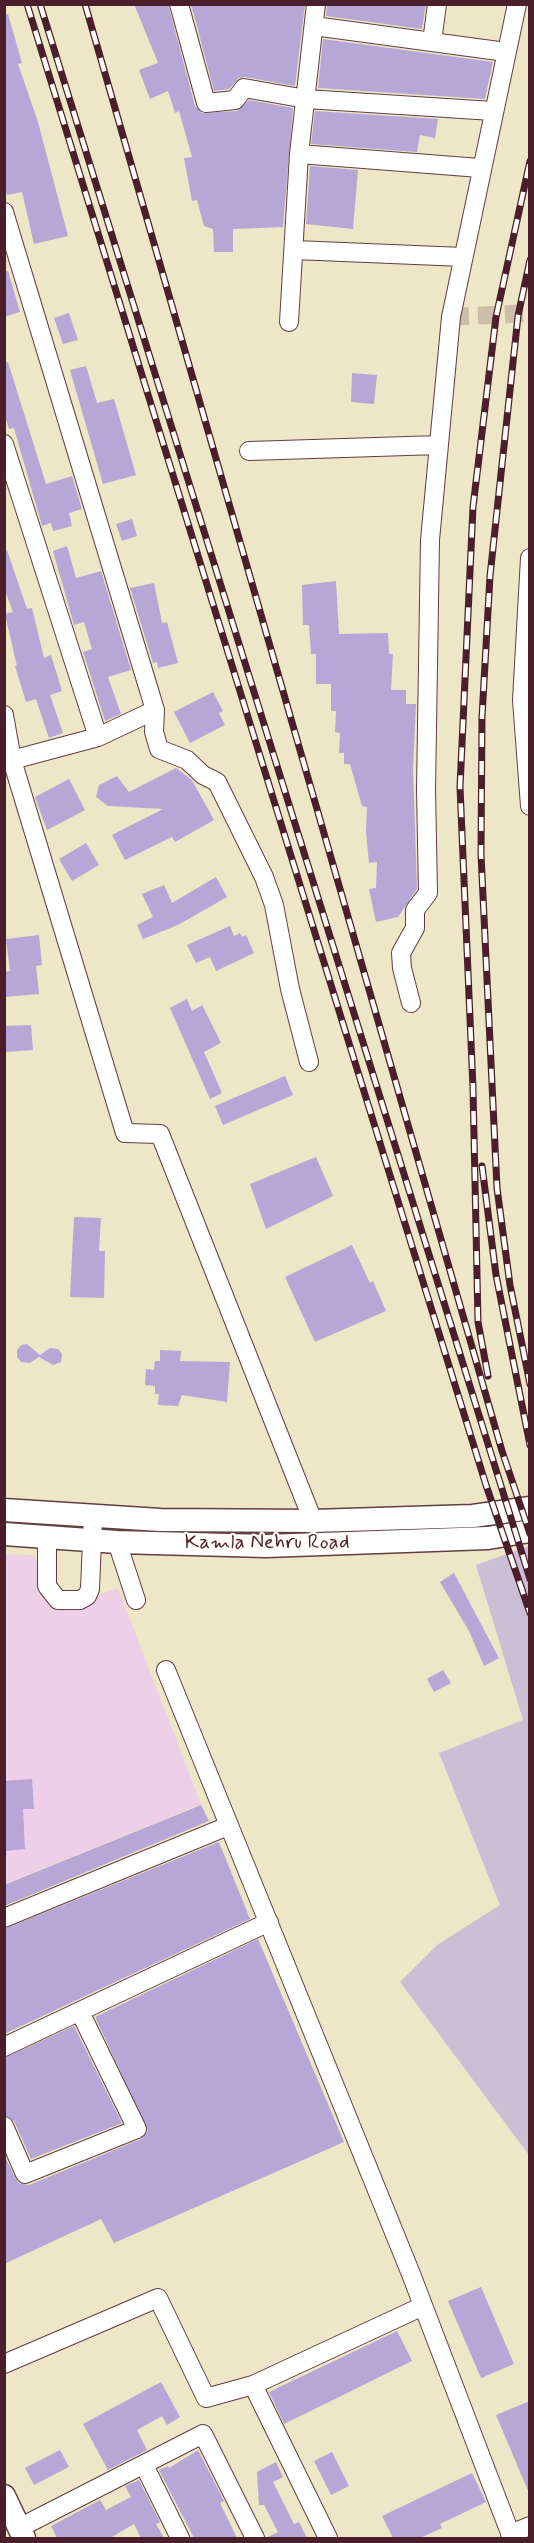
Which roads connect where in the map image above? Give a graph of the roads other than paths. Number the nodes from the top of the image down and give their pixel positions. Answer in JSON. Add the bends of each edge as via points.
{"nodes":[{"id":1,"x":179,"y":4,"type":"edge"},
{"id":2,"x":316,"y":4,"type":"edge"},
{"id":3,"x":438,"y":4,"type":"edge"},
{"id":4,"x":517,"y":4,"type":"edge"},
{"id":5,"x":314,"y":26,"type":"junction"},
{"id":6,"x":432,"y":42,"type":"junction"},
{"id":7,"x":506,"y":51,"type":"junction"},
{"id":8,"x":306,"y":99,"type":"junction"},
{"id":9,"x":493,"y":111,"type":"junction"},
{"id":10,"x":299,"y":154,"type":"junction"},
{"id":11,"x":480,"y":168,"type":"junction"},
{"id":12,"x":4,"y":212,"type":"edge"},
{"id":13,"x":295,"y":250,"type":"junction"},
{"id":14,"x":463,"y":257,"type":"junction"},
{"id":15,"x":289,"y":322,"type":"dead end"},
{"id":16,"x":4,"y":444,"type":"edge"},
{"id":17,"x":439,"y":445,"type":"junction"},
{"id":18,"x":249,"y":451,"type":"dead end"},
{"id":19,"x":530,"y":558,"type":"edge"},
{"id":20,"x":526,"y":699,"type":"edge"},
{"id":21,"x":155,"y":710,"type":"junction"},
{"id":22,"x":4,"y":715,"type":"edge"},
{"id":23,"x":98,"y":737,"type":"junction"},
{"id":24,"x":12,"y":760,"type":"junction"},
{"id":25,"x":528,"y":769,"type":"edge"},
{"id":26,"x":530,"y":806,"type":"edge"},
{"id":27,"x":411,"y":1003,"type":"dead end"},
{"id":28,"x":309,"y":1062,"type":"dead end"},
{"id":29,"x":530,"y":1508,"type":"edge"},
{"id":30,"x":4,"y":1510,"type":"edge"},
{"id":31,"x":93,"y":1517,"type":"junction"},
{"id":32,"x":160,"y":1520,"type":"junction"},
{"id":33,"x":313,"y":1521,"type":"junction"},
{"id":34,"x":530,"y":1531,"type":"edge"},
{"id":35,"x":4,"y":1534,"type":"edge"},
{"id":36,"x":47,"y":1536,"type":"junction"},
{"id":37,"x":92,"y":1541,"type":"junction"},
{"id":38,"x":117,"y":1542,"type":"junction"},
{"id":39,"x":159,"y":1544,"type":"junction"},
{"id":40,"x":136,"y":1600,"type":"dead end"},
{"id":41,"x":166,"y":1671,"type":"dead end"},
{"id":42,"x":228,"y":1826,"type":"junction"},
{"id":43,"x":4,"y":1918,"type":"edge"},
{"id":44,"x":269,"y":1922,"type":"junction"},
{"id":45,"x":80,"y":2012,"type":"junction"},
{"id":46,"x":4,"y":2047,"type":"edge"},
{"id":47,"x":4,"y":2126,"type":"edge"},
{"id":48,"x":423,"y":2306,"type":"junction"},
{"id":49,"x":4,"y":2364,"type":"edge"},
{"id":50,"x":253,"y":2385,"type":"junction"},
{"id":51,"x":144,"y":2465,"type":"junction"},
{"id":52,"x":4,"y":2496,"type":"edge"},
{"id":53,"x":530,"y":2526,"type":"edge"},
{"id":54,"x":13,"y":2535,"type":"edge"},
{"id":55,"x":511,"y":2536,"type":"edge"},
{"id":56,"x":180,"y":2538,"type":"edge"},
{"id":57,"x":255,"y":2538,"type":"edge"},
{"id":58,"x":328,"y":2538,"type":"edge"}],
"edges":[{"from":1,"to":8,"type":"street","via":[[206,103],[235,100],[244,88]]},
{"from":2,"to":5,"type":"street"},
{"from":3,"to":6,"type":"street"},
{"from":4,"to":7,"type":"street"},
{"from":5,"to":6,"type":"street"},
{"from":5,"to":8,"type":"street"},
{"from":6,"to":7,"type":"street"},
{"from":7,"to":9,"type":"street"},
{"from":8,"to":9,"type":"street"},
{"from":8,"to":10,"type":"street"},
{"from":9,"to":11,"type":"street"},
{"from":10,"to":11,"type":"street"},
{"from":10,"to":13,"type":"street"},
{"from":11,"to":14,"type":"street"},
{"from":12,"to":21,"type":"street"},
{"from":13,"to":14,"type":"street"},
{"from":13,"to":15,"type":"street"},
{"from":14,"to":17,"type":"street","via":[[452,314]]},
{"from":16,"to":23,"type":"street"},
{"from":17,"to":18,"type":"street"},
{"from":17,"to":27,"type":"street","via":[[430,540],[428,893],[415,910],[415,928],[401,953]]},
{"from":19,"to":20,"type":"street"},
{"from":20,"to":25,"type":"street"},
{"from":21,"to":23,"type":"street"},
{"from":21,"to":28,"type":"street","via":[[154,732],[159,748],[187,760],[217,782],[264,877],[274,905]]},
{"from":22,"to":24,"type":"street"},
{"from":23,"to":24,"type":"street"},
{"from":24,"to":33,"type":"street","via":[[125,1133],[160,1134]]},
{"from":25,"to":26,"type":"street"},
{"from":29,"to":33,"type":"main road","name":"Kamla Nehru Road","via":[[473,1516]]},
{"from":30,"to":31,"type":"main road","name":"Kamla Nehru Road"},
{"from":31,"to":32,"type":"main road","name":"Kamla Nehru Road"},
{"from":31,"to":37,"type":"street"},
{"from":32,"to":33,"type":"main road","name":"Kamla Nehru Road"},
{"from":32,"to":39,"type":"main road"},
{"from":34,"to":39,"type":"main road","name":"Kamla Nehru Road","via":[[462,1540],[266,1546]]},
{"from":35,"to":36,"type":"main road","name":"Kamla Nehru Road"},
{"from":36,"to":37,"type":"main road","name":"Kamla Nehru Road"},
{"from":36,"to":37,"type":"street","via":[[47,1586],[58,1600],[80,1600],[87,1596]]},
{"from":37,"to":38,"type":"main road","name":"Kamla Nehru Road"},
{"from":38,"to":39,"type":"main road","name":"Kamla Nehru Road"},
{"from":38,"to":40,"type":"street"},
{"from":41,"to":42,"type":"street"},
{"from":42,"to":43,"type":"street"},
{"from":42,"to":44,"type":"street"},
{"from":44,"to":45,"type":"street"},
{"from":44,"to":48,"type":"street"},
{"from":45,"to":46,"type":"street"},
{"from":45,"to":47,"type":"street","via":[[137,2129],[26,2174]]},
{"from":48,"to":50,"type":"street"},
{"from":48,"to":55,"type":"street"},
{"from":49,"to":50,"type":"street","via":[[158,2298],[206,2398]]},
{"from":50,"to":58,"type":"street"},
{"from":51,"to":54,"type":"street"},
{"from":51,"to":56,"type":"street"},
{"from":51,"to":57,"type":"street","via":[[203,2434]]},
{"from":52,"to":54,"type":"main road"},
{"from":53,"to":55,"type":"street"}]}
